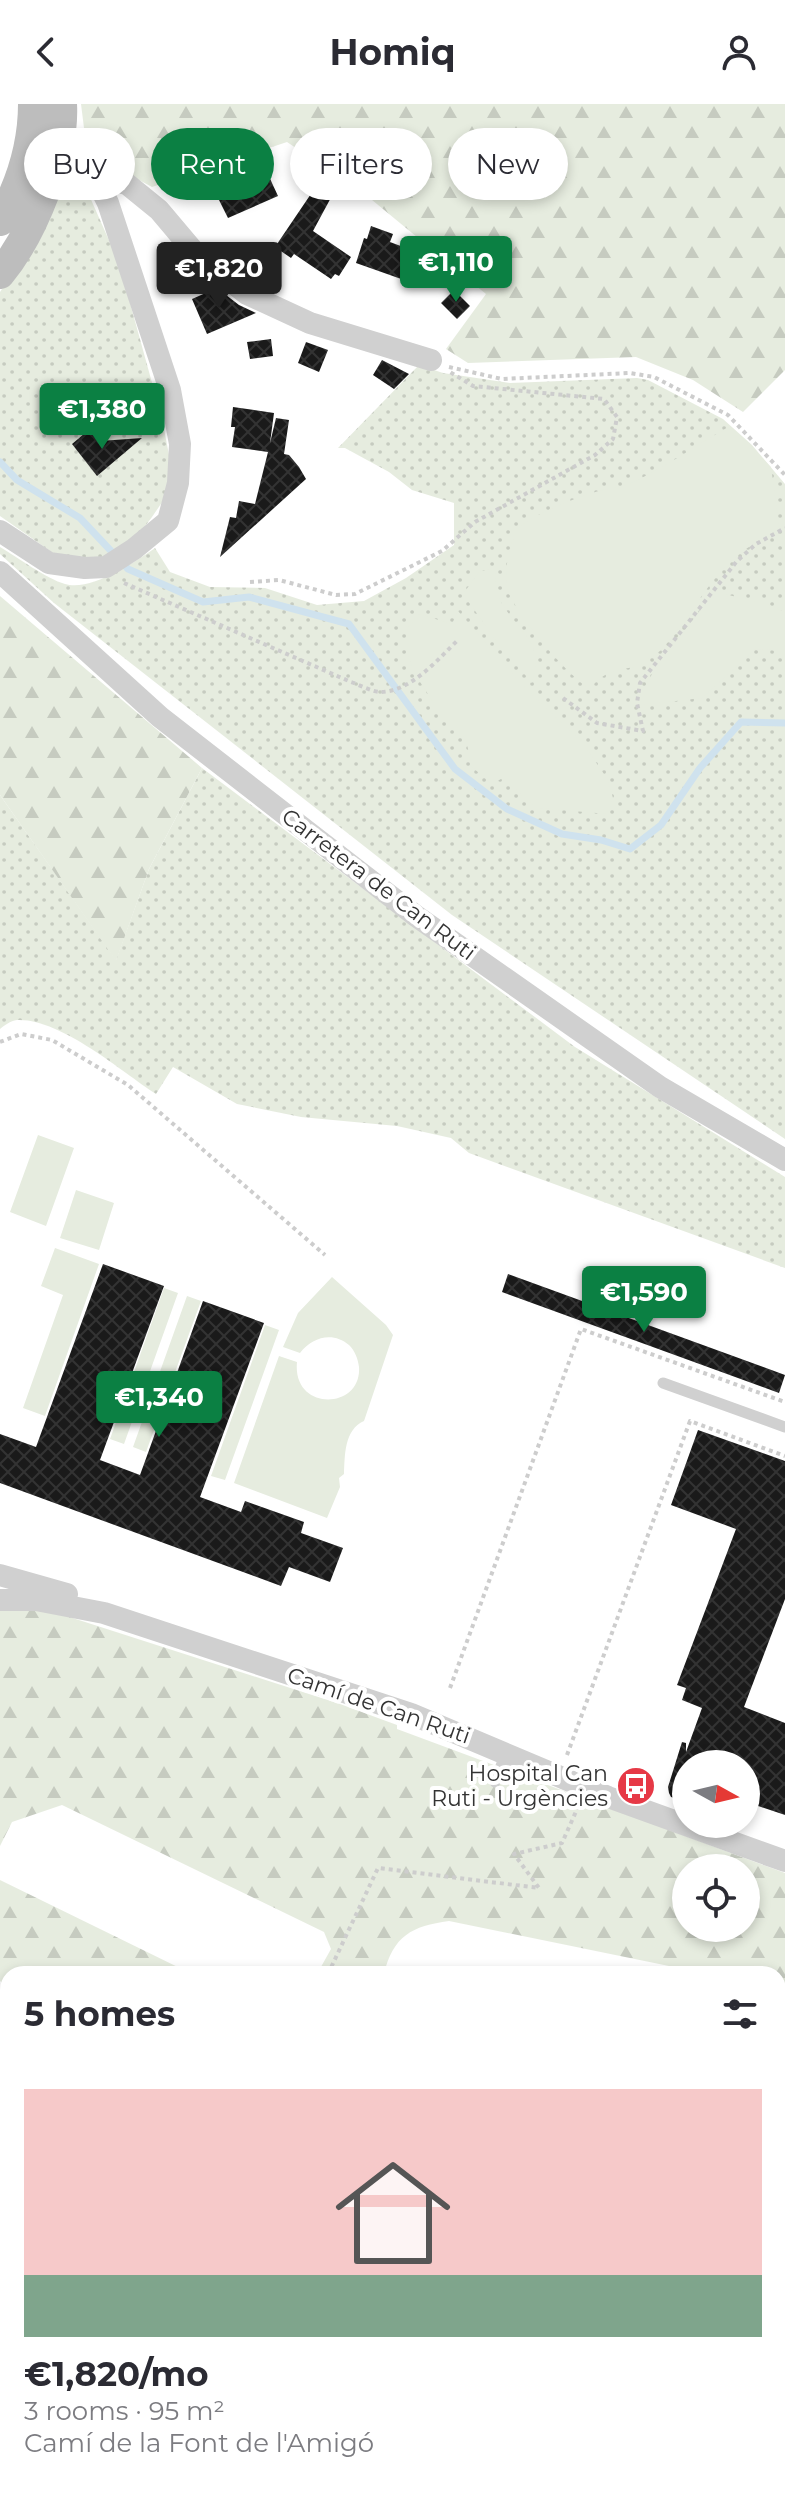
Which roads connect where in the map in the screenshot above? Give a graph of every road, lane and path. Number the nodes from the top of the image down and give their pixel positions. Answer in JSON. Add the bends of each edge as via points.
{"nodes":[{"id":1,"x":62,"y":104,"type":"edge"},
{"id":2,"x":34,"y":109,"type":"edge"},
{"id":3,"x":42,"y":128,"type":"edge"},
{"id":4,"x":63,"y":128,"type":"edge"},
{"id":5,"x":135,"y":190,"type":"edge"},
{"id":6,"x":40,"y":200,"type":"edge"},
{"id":7,"x":106,"y":200,"type":"edge"},
{"id":8,"x":0,"y":221,"type":"edge"},
{"id":9,"x":0,"y":274,"type":"edge"},
{"id":10,"x":431,"y":360,"type":"junction"},
{"id":11,"x":785,"y":475,"type":"edge"},
{"id":12,"x":785,"y":528,"type":"edge"},
{"id":13,"x":0,"y":531,"type":"edge"},
{"id":14,"x":0,"y":572,"type":"edge"},
{"id":15,"x":114,"y":574,"type":"junction"},
{"id":16,"x":250,"y":582,"type":"dead end"},
{"id":17,"x":458,"y":640,"type":"dead end"},
{"id":18,"x":563,"y":698,"type":"dead end"},
{"id":19,"x":0,"y":1042,"type":"edge"},
{"id":20,"x":785,"y":1160,"type":"edge"},
{"id":21,"x":325,"y":1255,"type":"dead end"},
{"id":22,"x":663,"y":1383,"type":"dead end"},
{"id":23,"x":785,"y":1402,"type":"edge"},
{"id":24,"x":785,"y":1427,"type":"edge"},
{"id":25,"x":785,"y":1456,"type":"edge"},
{"id":26,"x":0,"y":1575,"type":"edge"},
{"id":27,"x":2,"y":1599,"type":"edge"},
{"id":28,"x":104,"y":1613,"type":"junction"},
{"id":29,"x":450,"y":1688,"type":"dead end"},
{"id":30,"x":507,"y":1752,"type":"junction"},
{"id":31,"x":564,"y":1761,"type":"dead end"},
{"id":32,"x":495,"y":1782,"type":"dead end"},
{"id":33,"x":581,"y":1799,"type":"dead end"},
{"id":34,"x":785,"y":1861,"type":"edge"},
{"id":35,"x":332,"y":1966,"type":"edge"}],
"edges":[{"from":1,"to":4,"type":"street"},
{"from":2,"to":3,"type":"street"},
{"from":2,"to":8,"type":"street","via":[[23,171]]},
{"from":5,"to":10,"type":"street","via":[[197,255],[247,294],[310,323]]},
{"from":6,"to":9,"type":"street"},
{"from":7,"to":15,"type":"street","via":[[170,390],[180,444],[178,483],[168,521]]},
{"from":10,"to":11,"type":"path","via":[[502,379],[630,373],[654,377],[728,415]]},
{"from":10,"to":16,"type":"path","via":[[473,386],[604,399],[617,417],[613,439],[595,455],[475,522],[442,551],[355,594],[336,595],[279,580]]},
{"from":12,"to":18,"type":"path","via":[[737,561],[640,683],[637,703],[643,731],[597,723]]},
{"from":13,"to":15,"type":"street","via":[[49,563]]},
{"from":14,"to":20,"type":"street","name":"Carretera de Can Ruti","via":[[160,717],[416,916],[660,1087]]},
{"from":15,"to":17,"type":"path","via":[[381,692],[424,672]]},
{"from":19,"to":21,"type":"path","via":[[21,1034],[52,1040],[128,1085]]},
{"from":22,"to":24,"type":"lane"},
{"from":23,"to":29,"type":"path","via":[[581,1329]]},
{"from":25,"to":31,"type":"path","via":[[690,1421]]},
{"from":26,"to":28,"type":"street","name":"Camí de Can Ruti","via":[[61,1591]]},
{"from":27,"to":28,"type":"street","name":"Camí de Can Ruti"},
{"from":28,"to":30,"type":"street","name":"Camí de Can Ruti","via":[[411,1714]]},
{"from":30,"to":32,"type":"lane"},
{"from":30,"to":34,"type":"street","name":"Camí de Can Ruti","via":[[608,1797]]},
{"from":33,"to":35,"type":"path","via":[[562,1843],[514,1854],[539,1888],[378,1868]]}]}
